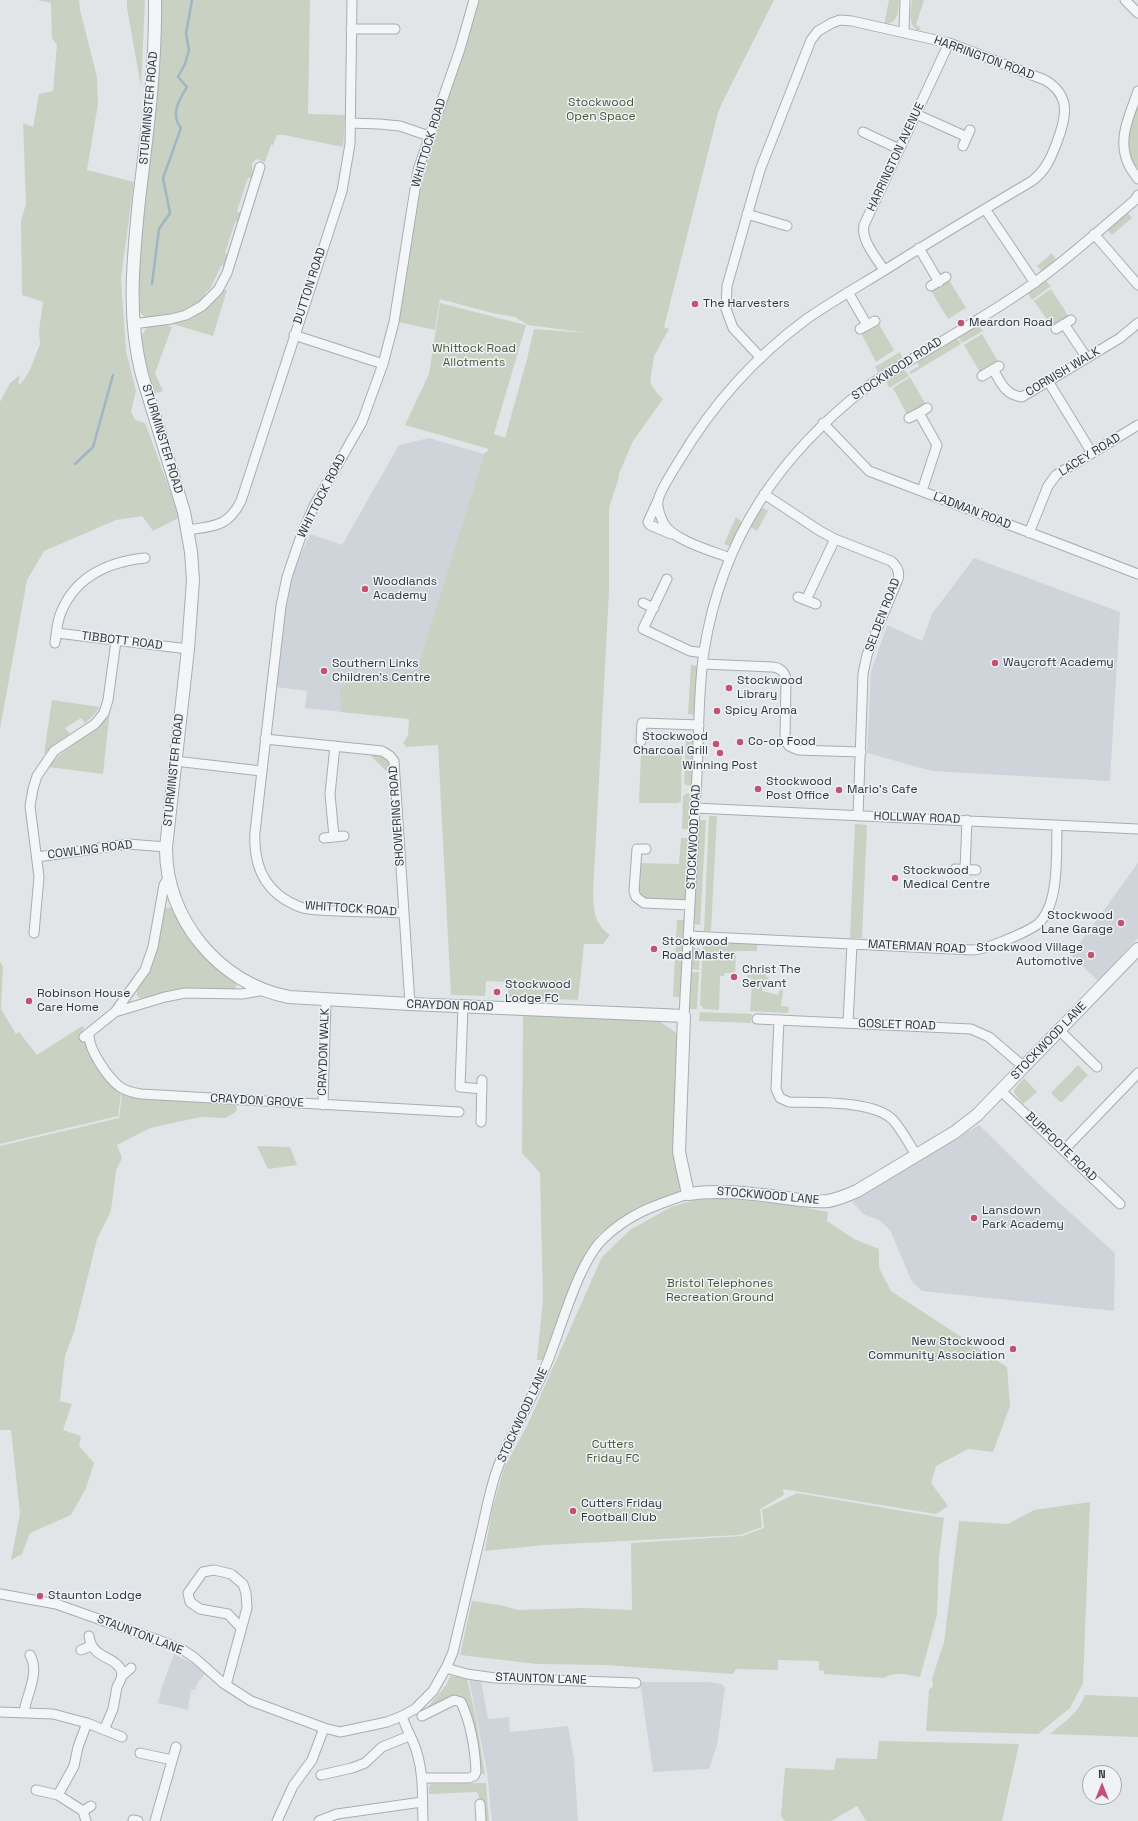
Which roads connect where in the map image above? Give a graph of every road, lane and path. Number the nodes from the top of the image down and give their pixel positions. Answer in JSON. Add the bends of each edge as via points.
{"nodes":[{"id":1,"x":155,"y":0,"type":"edge"},
{"id":2,"x":352,"y":0,"type":"edge"},
{"id":3,"x":474,"y":0,"type":"edge"},
{"id":4,"x":905,"y":0,"type":"edge"},
{"id":5,"x":1125,"y":0,"type":"edge"},
{"id":6,"x":1137,"y":9,"type":"edge"},
{"id":7,"x":351,"y":29,"type":"junction"},
{"id":8,"x":395,"y":29,"type":"dead end"},
{"id":9,"x":904,"y":32,"type":"junction"},
{"id":10,"x":949,"y":43,"type":"junction"},
{"id":11,"x":1138,"y":91,"type":"edge"},
{"id":12,"x":916,"y":114,"type":"junction"},
{"id":13,"x":350,"y":123,"type":"junction"},
{"id":14,"x":863,"y":132,"type":"dead end"},
{"id":15,"x":429,"y":136,"type":"junction"},
{"id":16,"x":963,"y":146,"type":"dead end"},
{"id":17,"x":899,"y":149,"type":"junction"},
{"id":18,"x":260,"y":167,"type":"dead end"},
{"id":19,"x":1138,"y":179,"type":"edge"},
{"id":20,"x":1138,"y":195,"type":"edge"},
{"id":21,"x":985,"y":209,"type":"junction"},
{"id":22,"x":747,"y":214,"type":"junction"},
{"id":23,"x":787,"y":226,"type":"dead end"},
{"id":24,"x":1094,"y":234,"type":"junction"},
{"id":25,"x":919,"y":248,"type":"junction"},
{"id":26,"x":884,"y":270,"type":"junction"},
{"id":27,"x":939,"y":282,"type":"dead end"},
{"id":28,"x":1035,"y":282,"type":"junction"},
{"id":29,"x":1138,"y":286,"type":"edge"},
{"id":30,"x":848,"y":292,"type":"junction"},
{"id":31,"x":1138,"y":323,"type":"edge"},
{"id":32,"x":133,"y":324,"type":"junction"},
{"id":33,"x":868,"y":325,"type":"dead end"},
{"id":34,"x":1064,"y":325,"type":"dead end"},
{"id":35,"x":294,"y":335,"type":"junction"},
{"id":36,"x":761,"y":358,"type":"junction"},
{"id":37,"x":1087,"y":358,"type":"junction"},
{"id":38,"x":383,"y":364,"type":"junction"},
{"id":39,"x":982,"y":376,"type":"dead end"},
{"id":40,"x":1048,"y":381,"type":"junction"},
{"id":41,"x":927,"y":408,"type":"dead end"},
{"id":42,"x":919,"y":413,"type":"junction"},
{"id":43,"x":909,"y":418,"type":"dead end"},
{"id":44,"x":823,"y":423,"type":"junction"},
{"id":45,"x":1138,"y":425,"type":"edge"},
{"id":46,"x":1092,"y":453,"type":"junction"},
{"id":47,"x":922,"y":491,"type":"junction"},
{"id":48,"x":764,"y":494,"type":"junction"},
{"id":49,"x":658,"y":500,"type":"junction"},
{"id":50,"x":188,"y":530,"type":"junction"},
{"id":51,"x":1029,"y":533,"type":"junction"},
{"id":52,"x":673,"y":534,"type":"junction"},
{"id":53,"x":835,"y":539,"type":"junction"},
{"id":54,"x":145,"y":558,"type":"dead end"},
{"id":55,"x":730,"y":558,"type":"junction"},
{"id":56,"x":1138,"y":574,"type":"edge"},
{"id":57,"x":667,"y":579,"type":"dead end"},
{"id":58,"x":643,"y":603,"type":"dead end"},
{"id":59,"x":816,"y":604,"type":"dead end"},
{"id":60,"x":654,"y":608,"type":"junction"},
{"id":61,"x":57,"y":633,"type":"junction"},
{"id":62,"x":116,"y":641,"type":"junction"},
{"id":63,"x":55,"y":643,"type":"dead end"},
{"id":64,"x":188,"y":649,"type":"junction"},
{"id":65,"x":704,"y":653,"type":"junction"},
{"id":66,"x":703,"y":664,"type":"junction"},
{"id":67,"x":699,"y":725,"type":"junction"},
{"id":68,"x":265,"y":738,"type":"junction"},
{"id":69,"x":641,"y":741,"type":"dead end"},
{"id":70,"x":335,"y":746,"type":"junction"},
{"id":71,"x":861,"y":752,"type":"junction"},
{"id":72,"x":175,"y":760,"type":"junction"},
{"id":73,"x":261,"y":771,"type":"junction"},
{"id":74,"x":695,"y":808,"type":"junction"},
{"id":75,"x":858,"y":816,"type":"junction"},
{"id":76,"x":967,"y":820,"type":"junction"},
{"id":77,"x":1057,"y":826,"type":"junction"},
{"id":78,"x":1138,"y":829,"type":"edge"},
{"id":79,"x":344,"y":836,"type":"dead end"},
{"id":80,"x":166,"y":847,"type":"junction"},
{"id":81,"x":646,"y":849,"type":"dead end"},
{"id":82,"x":37,"y":857,"type":"junction"},
{"id":83,"x":955,"y":869,"type":"dead end"},
{"id":84,"x":965,"y":869,"type":"junction"},
{"id":85,"x":976,"y":870,"type":"dead end"},
{"id":86,"x":169,"y":877,"type":"junction"},
{"id":87,"x":690,"y":905,"type":"junction"},
{"id":88,"x":404,"y":913,"type":"junction"},
{"id":89,"x":34,"y":933,"type":"dead end"},
{"id":90,"x":689,"y":936,"type":"junction"},
{"id":91,"x":852,"y":944,"type":"junction"},
{"id":92,"x":1138,"y":949,"type":"edge"},
{"id":93,"x":265,"y":990,"type":"junction"},
{"id":94,"x":326,"y":1000,"type":"junction"},
{"id":95,"x":410,"y":1004,"type":"junction"},
{"id":96,"x":463,"y":1006,"type":"junction"},
{"id":97,"x":115,"y":1012,"type":"junction"},
{"id":98,"x":684,"y":1016,"type":"junction"},
{"id":99,"x":757,"y":1019,"type":"dead end"},
{"id":100,"x":779,"y":1020,"type":"junction"},
{"id":101,"x":848,"y":1023,"type":"junction"},
{"id":102,"x":1060,"y":1030,"type":"junction"},
{"id":103,"x":86,"y":1036,"type":"joint"},
{"id":104,"x":1024,"y":1067,"type":"junction"},
{"id":105,"x":1097,"y":1067,"type":"dead end"},
{"id":106,"x":1138,"y":1073,"type":"edge"},
{"id":107,"x":1001,"y":1091,"type":"junction"},
{"id":108,"x":322,"y":1105,"type":"junction"},
{"id":109,"x":459,"y":1112,"type":"dead end"},
{"id":110,"x":481,"y":1122,"type":"dead end"},
{"id":111,"x":1064,"y":1150,"type":"junction"},
{"id":112,"x":917,"y":1156,"type":"junction"},
{"id":113,"x":688,"y":1194,"type":"junction"},
{"id":114,"x":1120,"y":1204,"type":"dead end"},
{"id":115,"x":0,"y":1594,"type":"edge"},
{"id":116,"x":241,"y":1628,"type":"junction"},
{"id":117,"x":89,"y":1636,"type":"dead end"},
{"id":118,"x":91,"y":1646,"type":"junction"},
{"id":119,"x":81,"y":1650,"type":"dead end"},
{"id":120,"x":36,"y":1660,"type":"dead end"},
{"id":121,"x":131,"y":1668,"type":"dead end"},
{"id":122,"x":446,"y":1668,"type":"junction"},
{"id":123,"x":122,"y":1676,"type":"junction"},
{"id":124,"x":636,"y":1683,"type":"dead end"},
{"id":125,"x":437,"y":1684,"type":"joint"},
{"id":126,"x":226,"y":1685,"type":"junction"},
{"id":127,"x":0,"y":1712,"type":"edge"},
{"id":128,"x":24,"y":1712,"type":"junction"},
{"id":129,"x":402,"y":1716,"type":"junction"},
{"id":130,"x":422,"y":1716,"type":"dead end"},
{"id":131,"x":87,"y":1724,"type":"junction"},
{"id":132,"x":324,"y":1728,"type":"junction"},
{"id":133,"x":104,"y":1730,"type":"junction"},
{"id":134,"x":409,"y":1736,"type":"junction"},
{"id":135,"x":122,"y":1737,"type":"dead end"},
{"id":136,"x":176,"y":1747,"type":"dead end"},
{"id":137,"x":140,"y":1753,"type":"dead end"},
{"id":138,"x":172,"y":1760,"type":"junction"},
{"id":139,"x":321,"y":1775,"type":"dead end"},
{"id":140,"x":422,"y":1778,"type":"junction"},
{"id":141,"x":36,"y":1790,"type":"dead end"},
{"id":142,"x":58,"y":1795,"type":"junction"},
{"id":143,"x":422,"y":1802,"type":"junction"},
{"id":144,"x":480,"y":1804,"type":"dead end"},
{"id":145,"x":86,"y":1821,"type":"edge"},
{"id":146,"x":155,"y":1821,"type":"edge"},
{"id":147,"x":277,"y":1821,"type":"edge"},
{"id":148,"x":319,"y":1821,"type":"edge"},
{"id":149,"x":423,"y":1821,"type":"edge"},
{"id":150,"x":481,"y":1821,"type":"edge"}],
"edges":[{"from":1,"to":32,"type":"street","name":"STURMINSTER ROAD","via":[[153,67],[132,266]]},
{"from":2,"to":7,"type":"street","name":"DUTTON ROAD"},
{"from":3,"to":15,"type":"street","name":"WHITTOCK ROAD","via":[[460,49]]},
{"from":4,"to":9,"type":"street"},
{"from":5,"to":6,"type":"street"},
{"from":7,"to":8,"type":"street"},
{"from":7,"to":13,"type":"street","name":"DUTTON ROAD"},
{"from":9,"to":10,"type":"street","name":"HARRINGTON ROAD"},
{"from":9,"to":22,"type":"street","name":"HARRINGTON ROAD","via":[[844,20],[832,22],[815,33],[764,157]]},
{"from":10,"to":12,"type":"street","name":"HARRINGTON AVENUE"},
{"from":10,"to":21,"type":"street","name":"HARRINGTON ROAD","via":[[1045,80],[1056,88],[1064,102],[1064,120],[1045,169],[1032,181]]},
{"from":11,"to":19,"type":"street","via":[[1122,142],[1128,165]]},
{"from":12,"to":16,"type":"street","via":[[969,134]]},
{"from":12,"to":17,"type":"street","name":"HARRINGTON AVENUE"},
{"from":13,"to":15,"type":"street","via":[[400,126]]},
{"from":13,"to":35,"type":"street","name":"DUTTON ROAD","via":[[348,162],[342,191]]},
{"from":14,"to":17,"type":"street"},
{"from":15,"to":38,"type":"street","name":"WHITTOCK ROAD","via":[[418,170],[394,322]]},
{"from":17,"to":26,"type":"street","name":"HARRINGTON AVENUE","via":[[863,228],[866,241]]},
{"from":18,"to":32,"type":"street","via":[[227,273],[218,290],[202,306],[186,315]]},
{"from":20,"to":24,"type":"street","name":"STOCKWOOD ROAD"},
{"from":21,"to":25,"type":"street","name":"HARRINGTON ROAD"},
{"from":21,"to":28,"type":"street"},
{"from":22,"to":23,"type":"street"},
{"from":22,"to":36,"type":"street","name":"HARRINGTON ROAD","via":[[727,286],[726,309],[733,328]]},
{"from":24,"to":28,"type":"street","name":"STOCKWOOD ROAD"},
{"from":24,"to":29,"type":"street"},
{"from":25,"to":26,"type":"street","name":"HARRINGTON ROAD"},
{"from":25,"to":27,"type":"street"},
{"from":26,"to":30,"type":"street","name":"HARRINGTON ROAD"},
{"from":28,"to":44,"type":"street","name":"STOCKWOOD ROAD","via":[[868,386]]},
{"from":30,"to":33,"type":"street"},
{"from":30,"to":36,"type":"street","name":"HARRINGTON ROAD","via":[[808,319]]},
{"from":31,"to":37,"type":"street","name":"CORNISH WALK","via":[[1120,338]]},
{"from":32,"to":50,"type":"street","name":"STURMINSTER ROAD","via":[[140,370]]},
{"from":34,"to":37,"type":"street"},
{"from":35,"to":38,"type":"street"},
{"from":35,"to":50,"type":"street","name":"DUTTON ROAD","via":[[235,514],[216,526]]},
{"from":36,"to":49,"type":"street","name":"HARRINGTON ROAD","via":[[708,417],[684,452]]},
{"from":37,"to":40,"type":"street","name":"CORNISH WALK"},
{"from":38,"to":68,"type":"street","name":"WHITTOCK ROAD","via":[[362,422],[314,506],[291,562],[281,606]]},
{"from":39,"to":40,"type":"street","name":"CORNISH WALK","via":[[996,368],[1006,391],[1013,396],[1022,397]]},
{"from":40,"to":46,"type":"street"},
{"from":41,"to":42,"type":"street"},
{"from":42,"to":43,"type":"street"},
{"from":42,"to":47,"type":"street","via":[[937,445]]},
{"from":44,"to":47,"type":"street","name":"LADMAN ROAD","via":[[868,471]]},
{"from":44,"to":48,"type":"street","name":"STOCKWOOD ROAD","via":[[798,448]]},
{"from":45,"to":46,"type":"street","name":"LACEY ROAD"},
{"from":46,"to":51,"type":"street","name":"LACEY ROAD","via":[[1056,475],[1048,486]]},
{"from":47,"to":51,"type":"street","name":"LADMAN ROAD"},
{"from":48,"to":53,"type":"street","name":"SELDEN ROAD"},
{"from":48,"to":55,"type":"street","name":"STOCKWOOD ROAD"},
{"from":49,"to":52,"type":"street","via":[[664,524]]},
{"from":49,"to":52,"type":"street","name":"HARRINGTON ROAD","via":[[648,522]]},
{"from":50,"to":64,"type":"street","name":"STURMINSTER ROAD","via":[[193,580]]},
{"from":51,"to":56,"type":"street","name":"LADMAN ROAD"},
{"from":52,"to":55,"type":"street","name":"HARRINGTON ROAD"},
{"from":53,"to":59,"type":"street","via":[[802,599]]},
{"from":53,"to":71,"type":"street","name":"SELDEN ROAD","via":[[891,561],[896,565],[898,572],[898,579],[877,628],[863,674]]},
{"from":54,"to":61,"type":"street","via":[[125,560],[89,577],[66,602],[59,617]]},
{"from":55,"to":65,"type":"street","name":"STOCKWOOD ROAD","via":[[713,610]]},
{"from":57,"to":60,"type":"street"},
{"from":58,"to":60,"type":"street"},
{"from":60,"to":65,"type":"street","via":[[642,632],[690,651]]},
{"from":61,"to":62,"type":"street","name":"TIBBOTT ROAD"},
{"from":61,"to":63,"type":"street"},
{"from":62,"to":64,"type":"street","name":"TIBBOTT ROAD"},
{"from":62,"to":82,"type":"street","via":[[104,713],[95,724],[54,751],[37,776],[30,806]]},
{"from":64,"to":72,"type":"street","name":"STURMINSTER ROAD"},
{"from":65,"to":66,"type":"street","name":"STOCKWOOD ROAD"},
{"from":66,"to":67,"type":"street","name":"STOCKWOOD ROAD"},
{"from":66,"to":71,"type":"street","via":[[779,669],[784,673],[786,680],[785,739],[789,746],[798,750]]},
{"from":67,"to":69,"type":"street","via":[[642,723]]},
{"from":67,"to":74,"type":"street","name":"STOCKWOOD ROAD"},
{"from":68,"to":70,"type":"street","name":"SHOWERING ROAD"},
{"from":68,"to":73,"type":"street","name":"WHITTOCK ROAD"},
{"from":70,"to":79,"type":"street","via":[[329,838]]},
{"from":70,"to":88,"type":"street","name":"SHOWERING ROAD","via":[[382,751],[394,761]]},
{"from":71,"to":75,"type":"street","name":"SELDEN ROAD"},
{"from":72,"to":73,"type":"street"},
{"from":72,"to":80,"type":"street","name":"STURMINSTER ROAD"},
{"from":73,"to":88,"type":"street","name":"WHITTOCK ROAD","via":[[254,848],[262,876],[272,889],[301,907],[318,910]]},
{"from":74,"to":75,"type":"street","name":"HOLLWAY ROAD"},
{"from":74,"to":87,"type":"street","name":"STOCKWOOD ROAD"},
{"from":75,"to":76,"type":"street","name":"HOLLWAY ROAD"},
{"from":76,"to":77,"type":"street","name":"HOLLWAY ROAD"},
{"from":76,"to":84,"type":"street"},
{"from":77,"to":78,"type":"street","name":"HOLLWAY ROAD"},
{"from":77,"to":91,"type":"street","name":"MATERMAN ROAD","via":[[1052,900],[1041,920],[1026,931],[981,949]]},
{"from":80,"to":82,"type":"street","name":"COWLING ROAD","via":[[128,844]]},
{"from":80,"to":86,"type":"street","name":"STURMINSTER ROAD"},
{"from":81,"to":87,"type":"street","via":[[637,849],[634,891],[636,898],[644,903]]},
{"from":82,"to":89,"type":"street","via":[[39,896]]},
{"from":83,"to":84,"type":"street"},
{"from":84,"to":85,"type":"street"},
{"from":86,"to":93,"type":"street","name":"CRAYDON ROAD","via":[[178,909],[199,941],[228,969]]},
{"from":86,"to":97,"type":"street","name":"CRAYDON ROAD","via":[[164,885],[154,947],[145,970]]},
{"from":87,"to":90,"type":"street","name":"STOCKWOOD ROAD"},
{"from":88,"to":95,"type":"street","name":"SHOWERING ROAD"},
{"from":90,"to":91,"type":"street","name":"MATERMAN ROAD"},
{"from":90,"to":98,"type":"street","name":"STOCKWOOD ROAD"},
{"from":91,"to":101,"type":"street"},
{"from":92,"to":102,"type":"street","name":"STOCKWOOD LANE"},
{"from":93,"to":94,"type":"street","name":"CRAYDON ROAD","via":[[289,997]]},
{"from":93,"to":97,"type":"street","name":"CRAYDON ROAD","via":[[242,994],[186,993]]},
{"from":94,"to":95,"type":"street","name":"CRAYDON ROAD"},
{"from":94,"to":108,"type":"street","name":"CRAYDON WALK"},
{"from":95,"to":96,"type":"street","name":"CRAYDON ROAD"},
{"from":96,"to":98,"type":"street","name":"CRAYDON ROAD"},
{"from":96,"to":110,"type":"street","via":[[460,1088],[482,1085]]},
{"from":97,"to":103,"type":"street","name":"CRAYDON ROAD"},
{"from":98,"to":113,"type":"street","name":"STOCKWOOD ROAD","via":[[679,1152]]},
{"from":99,"to":100,"type":"street","name":"GOSLET ROAD"},
{"from":100,"to":101,"type":"street","name":"GOSLET ROAD"},
{"from":100,"to":112,"type":"street","via":[[776,1089],[780,1098],[789,1102],[860,1105],[873,1108],[892,1119]]},
{"from":101,"to":104,"type":"street","name":"GOSLET ROAD","via":[[971,1029],[989,1037]]},
{"from":102,"to":104,"type":"street","name":"STOCKWOOD LANE"},
{"from":102,"to":105,"type":"street"},
{"from":103,"to":108,"type":"street","name":"CRAYDON GROVE","via":[[112,1079],[121,1088],[131,1092]]},
{"from":104,"to":107,"type":"street","name":"STOCKWOOD LANE"},
{"from":106,"to":111,"type":"street"},
{"from":107,"to":111,"type":"street","name":"BURFOOTE ROAD"},
{"from":107,"to":112,"type":"street","name":"STOCKWOOD LANE","via":[[956,1132]]},
{"from":108,"to":109,"type":"street","name":"CRAYDON GROVE"},
{"from":111,"to":114,"type":"street","name":"BURFOOTE ROAD"},
{"from":112,"to":113,"type":"street","name":"STOCKWOOD LANE","via":[[842,1198],[812,1201],[727,1191]]},
{"from":113,"to":122,"type":"street","name":"STOCKWOOD LANE","via":[[644,1209],[603,1238],[592,1253],[532,1398],[500,1462],[488,1501],[453,1652]]},
{"from":115,"to":126,"type":"street","name":"STAUNTON LANE","via":[[56,1604],[183,1650]]},
{"from":116,"to":116,"type":"street","via":[[247,1605],[243,1584],[231,1574],[214,1570],[204,1572],[188,1593],[190,1602],[200,1609],[228,1614]]},
{"from":116,"to":126,"type":"street"},
{"from":117,"to":118,"type":"street"},
{"from":118,"to":119,"type":"street"},
{"from":118,"to":123,"type":"street","via":[[117,1665]]},
{"from":120,"to":128,"type":"street"},
{"from":121,"to":123,"type":"street"},
{"from":122,"to":124,"type":"street","name":"STAUNTON LANE","via":[[495,1678]]},
{"from":122,"to":125,"type":"street","name":"STOCKWOOD LANE"},
{"from":123,"to":133,"type":"street"},
{"from":125,"to":129,"type":"street","name":"STAUNTON LANE","via":[[415,1709]]},
{"from":126,"to":132,"type":"street","name":"STAUNTON LANE","via":[[251,1701]]},
{"from":127,"to":128,"type":"street"},
{"from":128,"to":131,"type":"street","via":[[53,1714]]},
{"from":129,"to":132,"type":"street","name":"STAUNTON LANE","via":[[387,1722],[340,1732]]},
{"from":129,"to":134,"type":"street"},
{"from":130,"to":140,"type":"street","via":[[454,1700],[461,1702],[472,1738],[476,1772],[469,1778]]},
{"from":131,"to":133,"type":"street"},
{"from":131,"to":142,"type":"street","via":[[74,1766]]},
{"from":132,"to":147,"type":"street","via":[[312,1760],[293,1786]]},
{"from":133,"to":135,"type":"street"},
{"from":134,"to":139,"type":"street","via":[[382,1747],[365,1762],[352,1768]]},
{"from":134,"to":140,"type":"street","via":[[417,1751]]},
{"from":136,"to":138,"type":"street"},
{"from":137,"to":138,"type":"street"},
{"from":138,"to":146,"type":"street"},
{"from":140,"to":143,"type":"street"},
{"from":141,"to":142,"type":"street"},
{"from":142,"to":145,"type":"street","via":[[87,1808]]},
{"from":143,"to":148,"type":"street","via":[[337,1814]]},
{"from":143,"to":149,"type":"street"},
{"from":144,"to":150,"type":"street"}]}
